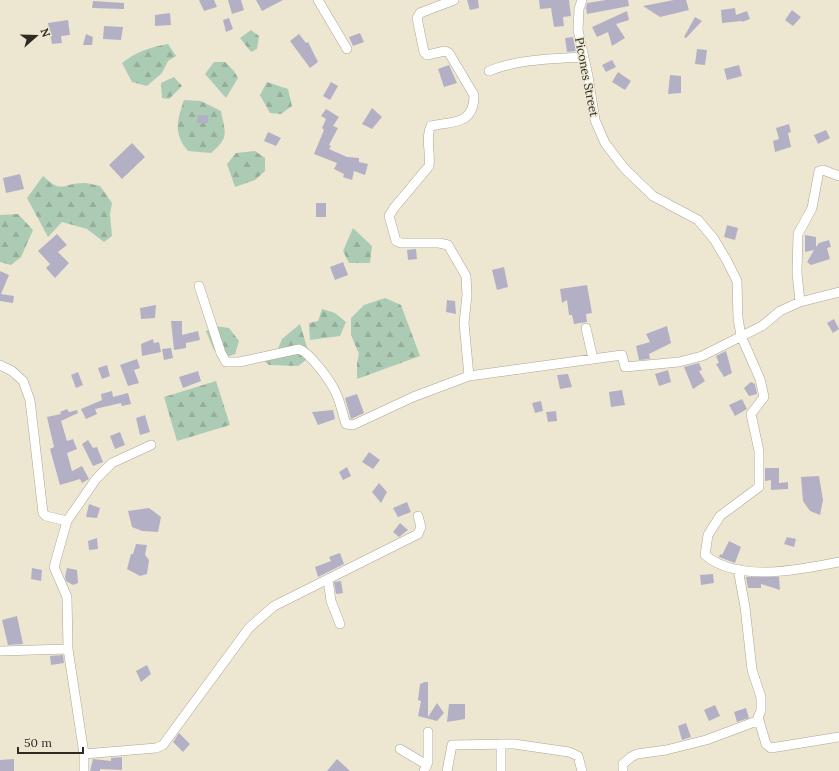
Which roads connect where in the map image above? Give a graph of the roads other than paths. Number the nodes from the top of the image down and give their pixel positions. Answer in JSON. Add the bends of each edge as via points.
{"nodes":[{"id":1,"x":318,"y":0,"type":"edge"},
{"id":2,"x":454,"y":0,"type":"edge"},
{"id":3,"x":582,"y":0,"type":"edge"},
{"id":4,"x":586,"y":0,"type":"edge"},
{"id":5,"x":347,"y":50,"type":"dead end"},
{"id":6,"x":583,"y":57,"type":"junction"},
{"id":7,"x":489,"y":71,"type":"dead end"},
{"id":8,"x":839,"y":176,"type":"edge"},
{"id":9,"x":199,"y":286,"type":"dead end"},
{"id":10,"x":839,"y":292,"type":"edge"},
{"id":11,"x":800,"y":302,"type":"junction"},
{"id":12,"x":586,"y":328,"type":"dead end"},
{"id":13,"x":741,"y":336,"type":"junction"},
{"id":14,"x":593,"y":359,"type":"junction"},
{"id":15,"x":0,"y":366,"type":"edge"},
{"id":16,"x":469,"y":376,"type":"junction"},
{"id":17,"x":151,"y":445,"type":"dead end"},
{"id":18,"x":418,"y":516,"type":"dead end"},
{"id":19,"x":67,"y":522,"type":"junction"},
{"id":20,"x":839,"y":562,"type":"edge"},
{"id":21,"x":738,"y":569,"type":"junction"},
{"id":22,"x":328,"y":580,"type":"junction"},
{"id":23,"x":340,"y":624,"type":"dead end"},
{"id":24,"x":68,"y":648,"type":"junction"},
{"id":25,"x":0,"y":651,"type":"edge"},
{"id":26,"x":758,"y":717,"type":"junction"},
{"id":27,"x":428,"y":732,"type":"dead end"},
{"id":28,"x":839,"y":737,"type":"edge"},
{"id":29,"x":501,"y":744,"type":"junction"},
{"id":30,"x":400,"y":749,"type":"dead end"},
{"id":31,"x":84,"y":754,"type":"junction"},
{"id":32,"x":425,"y":768,"type":"edge"},
{"id":33,"x":84,"y":771,"type":"edge"},
{"id":34,"x":447,"y":771,"type":"edge"},
{"id":35,"x":501,"y":771,"type":"edge"},
{"id":36,"x":582,"y":771,"type":"edge"},
{"id":37,"x":623,"y":771,"type":"edge"}],
"edges":[{"from":1,"to":5,"type":"street"},
{"from":2,"to":16,"type":"street","via":[[420,13],[417,18],[424,52],[427,56],[445,51],[450,53],[474,95],[474,103],[461,122],[431,126],[427,133],[429,166],[389,216],[396,241],[448,245],[466,276],[464,323]]},
{"from":3,"to":4,"type":"street"},
{"from":3,"to":6,"type":"street","name":"Picones Street","via":[[578,30]]},
{"from":6,"to":7,"type":"street","via":[[520,62]]},
{"from":6,"to":13,"type":"street","name":"Picones Street","via":[[595,120],[605,143],[624,168],[653,196],[698,220],[714,239],[727,261],[737,281]]},
{"from":8,"to":11,"type":"street","via":[[819,171],[812,208],[798,234],[797,273]]},
{"from":9,"to":16,"type":"street","via":[[226,362],[239,362],[302,350],[316,363],[334,389],[346,424],[353,425],[413,397]]},
{"from":10,"to":11,"type":"street"},
{"from":11,"to":13,"type":"street","via":[[780,311],[762,326]]},
{"from":12,"to":14,"type":"street"},
{"from":13,"to":14,"type":"street","via":[[702,356],[679,362],[625,367],[622,355]]},
{"from":13,"to":21,"type":"street","name":"Picones Street","via":[[760,379],[764,397],[751,414],[759,451],[759,487],[720,516],[708,535],[705,555],[714,563]]},
{"from":14,"to":16,"type":"street"},
{"from":15,"to":19,"type":"street","via":[[12,371],[23,381],[30,400],[43,513]]},
{"from":17,"to":19,"type":"street","via":[[112,463],[96,479]]},
{"from":18,"to":22,"type":"street","via":[[421,527],[418,534]]},
{"from":19,"to":24,"type":"street","via":[[54,567],[67,597]]},
{"from":20,"to":21,"type":"street","via":[[793,571]]},
{"from":21,"to":26,"type":"street","via":[[752,670],[762,697]]},
{"from":22,"to":23,"type":"street","via":[[331,602]]},
{"from":22,"to":31,"type":"street","via":[[274,606],[250,628],[163,745],[156,748]]},
{"from":24,"to":25,"type":"street"},
{"from":24,"to":31,"type":"street"},
{"from":26,"to":28,"type":"street","via":[[766,744],[771,748]]},
{"from":26,"to":37,"type":"street","via":[[757,721],[706,740],[631,757],[623,764]]},
{"from":27,"to":32,"type":"street","via":[[428,762]]},
{"from":29,"to":34,"type":"street","via":[[452,745]]},
{"from":29,"to":35,"type":"street"},
{"from":29,"to":36,"type":"street","via":[[569,752],[578,756]]},
{"from":30,"to":32,"type":"street"},
{"from":31,"to":33,"type":"street"}]}
